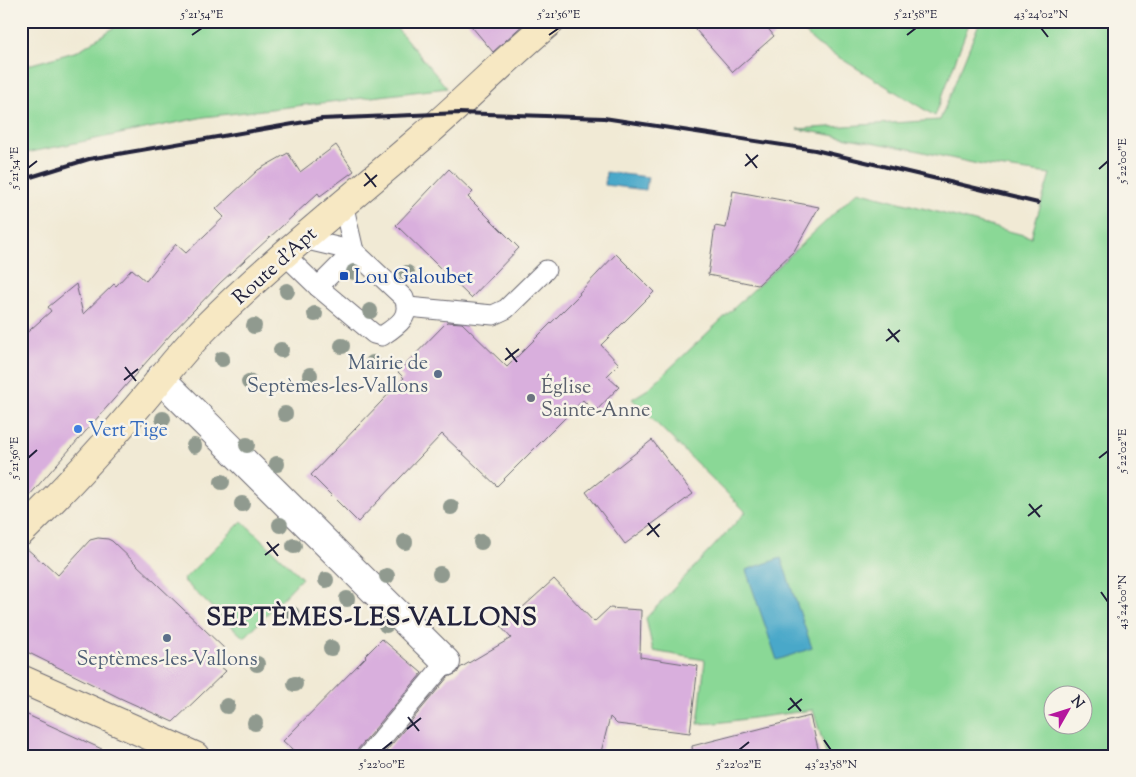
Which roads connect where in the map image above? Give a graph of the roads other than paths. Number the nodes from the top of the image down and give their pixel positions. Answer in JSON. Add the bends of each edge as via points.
{"nodes":[{"id":1,"x":551,"y":21,"type":"edge"},
{"id":2,"x":343,"y":203,"type":"junction"},
{"id":3,"x":294,"y":247,"type":"junction"},
{"id":4,"x":354,"y":251,"type":"junction"},
{"id":5,"x":546,"y":270,"type":"dead end"},
{"id":6,"x":318,"y":287,"type":"junction"},
{"id":7,"x":408,"y":307,"type":"junction"},
{"id":8,"x":160,"y":378,"type":"junction"},
{"id":9,"x":21,"y":532,"type":"edge"},
{"id":10,"x":446,"y":662,"type":"joint"},
{"id":11,"x":21,"y":679,"type":"edge"},
{"id":12,"x":195,"y":756,"type":"edge"},
{"id":13,"x":367,"y":756,"type":"edge"}],
"edges":[{"from":1,"to":2,"type":"main road","name":"Route d'Apt","via":[[420,139]]},
{"from":2,"to":3,"type":"main road","name":"Route d'Apt"},
{"from":2,"to":4,"type":"lane"},
{"from":3,"to":4,"type":"lane"},
{"from":3,"to":6,"type":"lane"},
{"from":3,"to":8,"type":"main road","name":"Route d'Apt","via":[[232,301]]},
{"from":4,"to":6,"type":"lane"},
{"from":4,"to":7,"type":"lane","via":[[404,298]]},
{"from":5,"to":7,"type":"lane","via":[[506,309],[493,315]]},
{"from":6,"to":7,"type":"lane","via":[[374,334],[382,336],[406,315]]},
{"from":8,"to":9,"type":"main road","name":"Route d'Apt","via":[[74,479]]},
{"from":8,"to":10,"type":"street"},
{"from":10,"to":13,"type":"lane"},
{"from":11,"to":12,"type":"main road"}]}
